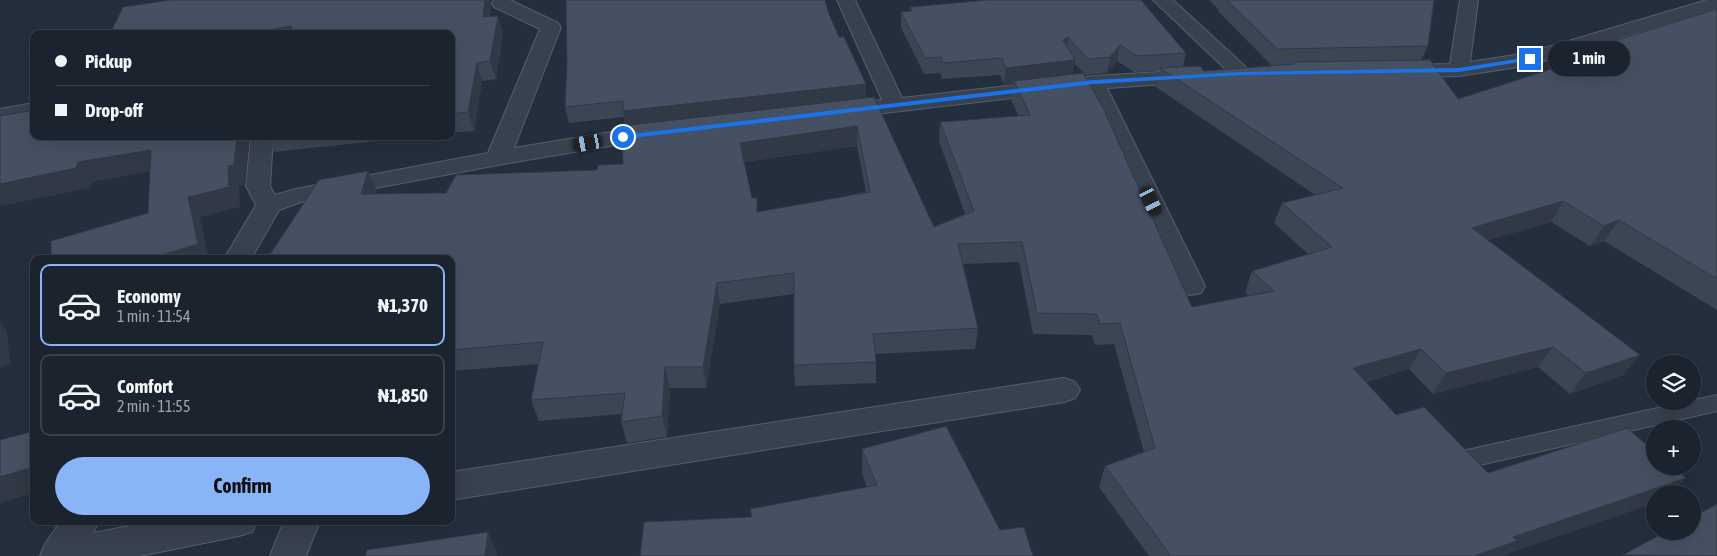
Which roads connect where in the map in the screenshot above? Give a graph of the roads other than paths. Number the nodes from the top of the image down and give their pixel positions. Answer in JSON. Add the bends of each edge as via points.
{"nodes":[{"id":1,"x":846,"y":0,"type":"edge"},
{"id":2,"x":1162,"y":0,"type":"edge"},
{"id":3,"x":1469,"y":0,"type":"edge"},
{"id":4,"x":501,"y":2,"type":"dead end"},
{"id":5,"x":1717,"y":3,"type":"edge"},
{"id":6,"x":1459,"y":70,"type":"junction"},
{"id":7,"x":1380,"y":72,"type":"edge"},
{"id":8,"x":1094,"y":82,"type":"junction"},
{"id":9,"x":895,"y":105,"type":"junction"},
{"id":10,"x":30,"y":111,"type":"edge"},
{"id":11,"x":827,"y":113,"type":"edge"},
{"id":12,"x":0,"y":116,"type":"edge"},
{"id":13,"x":680,"y":129,"type":"edge"},
{"id":14,"x":262,"y":140,"type":"edge"},
{"id":15,"x":498,"y":158,"type":"junction"},
{"id":16,"x":269,"y":205,"type":"junction"},
{"id":17,"x":239,"y":255,"type":"edge"},
{"id":18,"x":1191,"y":286,"type":"dead end"},
{"id":19,"x":1064,"y":390,"type":"dead end"},
{"id":20,"x":1717,"y":403,"type":"edge"},
{"id":21,"x":1467,"y":458,"type":"edge"},
{"id":22,"x":455,"y":485,"type":"edge"},
{"id":23,"x":78,"y":525,"type":"edge"},
{"id":24,"x":218,"y":525,"type":"edge"},
{"id":25,"x":300,"y":525,"type":"edge"},
{"id":26,"x":59,"y":556,"type":"edge"},
{"id":27,"x":288,"y":556,"type":"edge"}],
"edges":[{"from":1,"to":9,"type":"street"},
{"from":2,"to":8,"type":"street","via":[[1252,73]]},
{"from":3,"to":6,"type":"street"},
{"from":4,"to":15,"type":"street","via":[[551,27]]},
{"from":5,"to":6,"type":"street","via":[[1530,59]]},
{"from":6,"to":7,"type":"street"},
{"from":8,"to":9,"type":"street"},
{"from":8,"to":18,"type":"street"},
{"from":9,"to":11,"type":"street"},
{"from":10,"to":12,"type":"street"},
{"from":13,"to":15,"type":"street"},
{"from":14,"to":16,"type":"street","via":[[258,186]]},
{"from":15,"to":16,"type":"street","via":[[296,196]]},
{"from":16,"to":17,"type":"street"},
{"from":19,"to":22,"type":"street"},
{"from":20,"to":21,"type":"lane"},
{"from":23,"to":26,"type":"street"},
{"from":24,"to":26,"type":"street"},
{"from":25,"to":27,"type":"street"}]}
